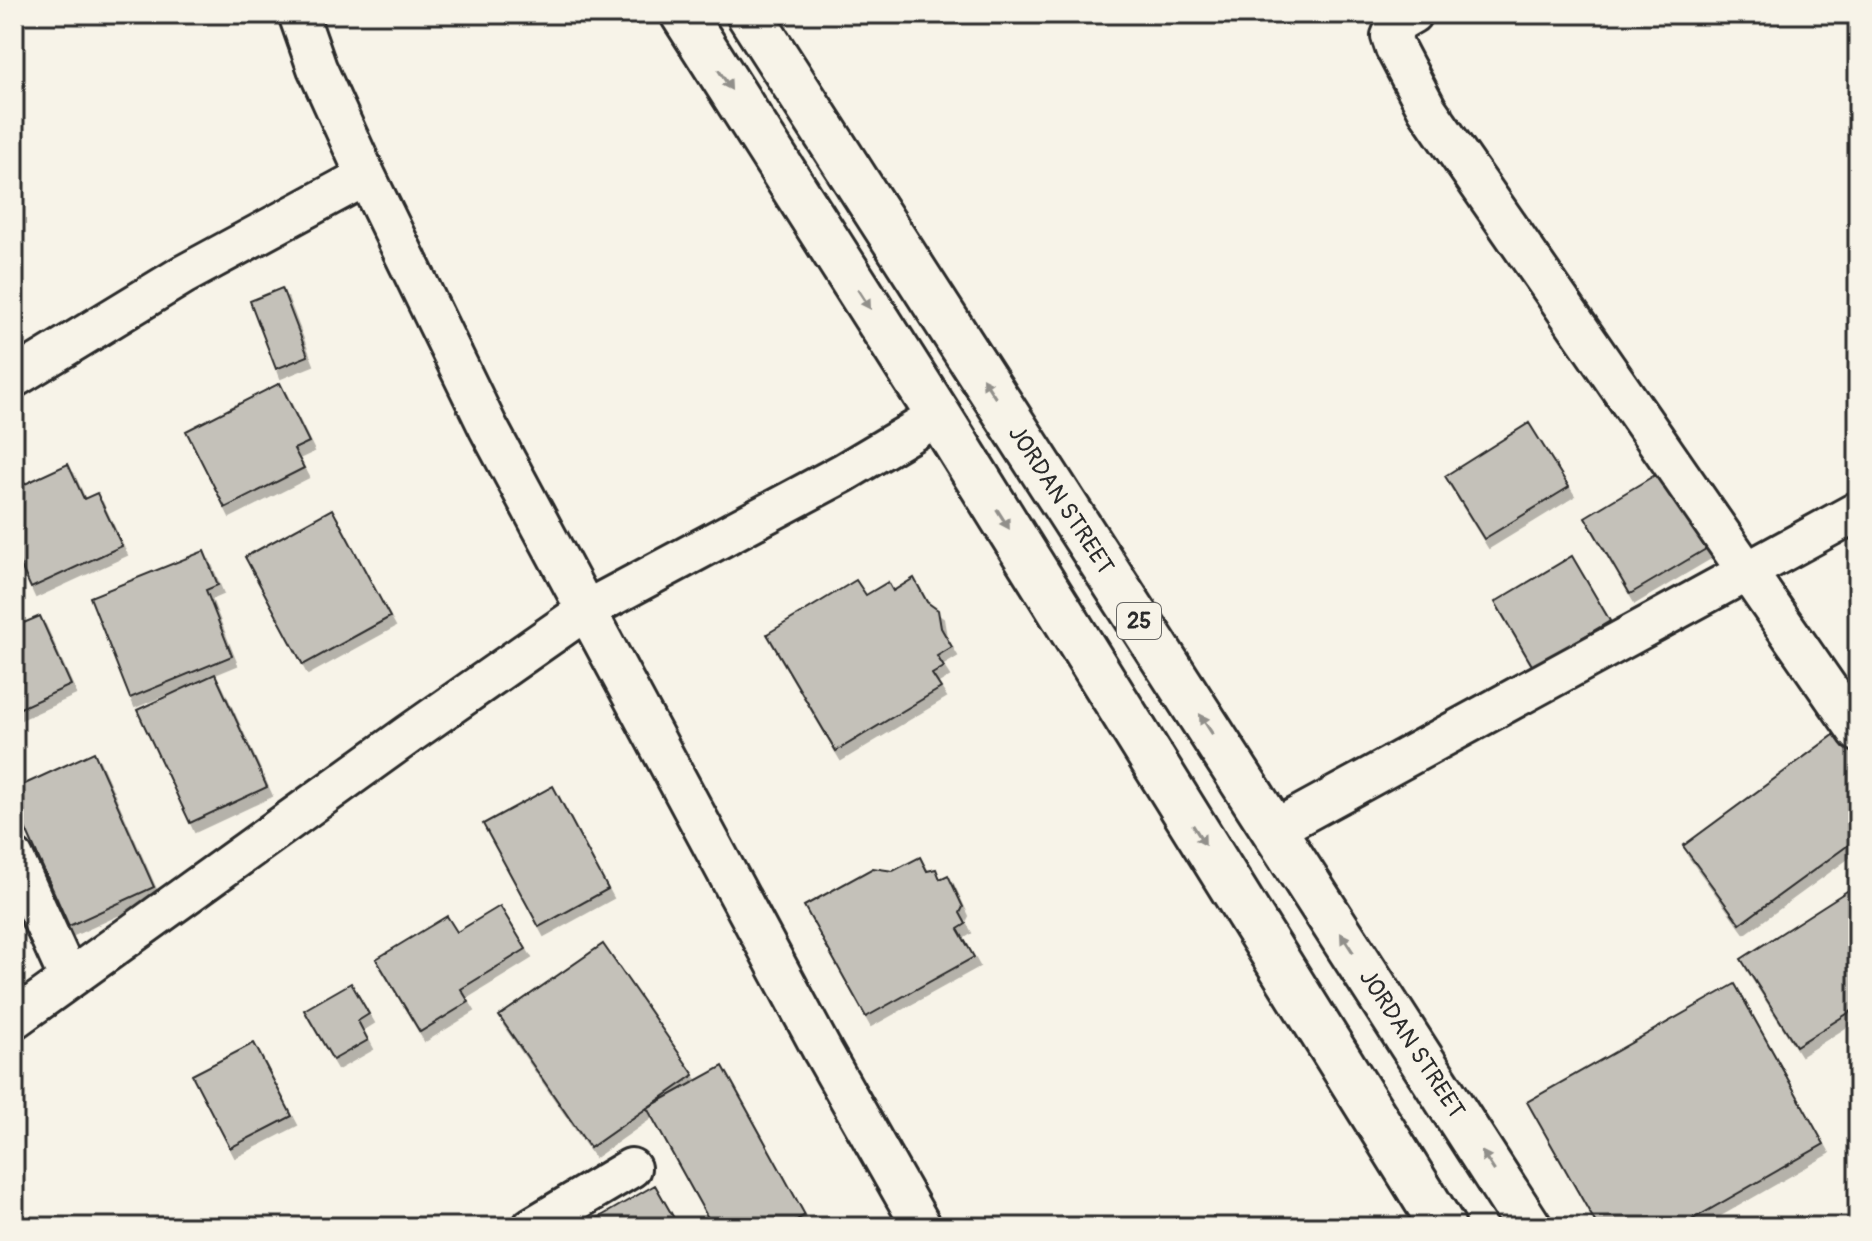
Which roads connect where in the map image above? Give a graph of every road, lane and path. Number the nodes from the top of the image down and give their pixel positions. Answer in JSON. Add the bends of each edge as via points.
{"nodes":[{"id":1,"x":298,"y":14,"type":"edge"},
{"id":2,"x":683,"y":14,"type":"edge"},
{"id":3,"x":749,"y":14,"type":"edge"},
{"id":4,"x":1412,"y":14,"type":"edge"},
{"id":5,"x":366,"y":176,"type":"junction"},
{"id":6,"x":14,"y":378,"type":"edge"},
{"id":7,"x":939,"y":416,"type":"junction"},
{"id":8,"x":1858,"y":511,"type":"edge"},
{"id":9,"x":1748,"y":570,"type":"junction"},
{"id":10,"x":588,"y":609,"type":"junction"},
{"id":11,"x":1858,"y":732,"type":"edge"},
{"id":12,"x":1273,"y":830,"type":"junction"},
{"id":13,"x":14,"y":858,"type":"edge"},
{"id":14,"x":69,"y":979,"type":"junction"},
{"id":15,"x":14,"y":1019,"type":"edge"},
{"id":16,"x":631,"y":1168,"type":"dead end"},
{"id":17,"x":1513,"y":1221,"type":"edge"},
{"id":18,"x":532,"y":1227,"type":"edge"},
{"id":19,"x":922,"y":1227,"type":"edge"},
{"id":20,"x":1443,"y":1227,"type":"edge"}],
"edges":[{"from":1,"to":5,"type":"street"},
{"from":2,"to":7,"type":"highway","number":"25","one_way":true},
{"from":12,"to":3,"type":"highway","name":"JORDAN STREET","number":"25","one_way":true},
{"from":4,"to":9,"type":"street","via":[[1398,22],[1391,36],[1427,109]]},
{"from":5,"to":6,"type":"street","via":[[183,275]]},
{"from":5,"to":10,"type":"street","via":[[488,427]]},
{"from":7,"to":10,"type":"street"},
{"from":7,"to":20,"type":"highway","number":"25","one_way":true},
{"from":8,"to":9,"type":"street"},
{"from":9,"to":11,"type":"street"},
{"from":9,"to":12,"type":"street"},
{"from":10,"to":14,"type":"street"},
{"from":10,"to":19,"type":"street"},
{"from":17,"to":12,"type":"highway","name":"JORDAN STREET","number":"25","one_way":true},
{"from":13,"to":14,"type":"street"},
{"from":14,"to":15,"type":"street"},
{"from":16,"to":18,"type":"street"}]}
